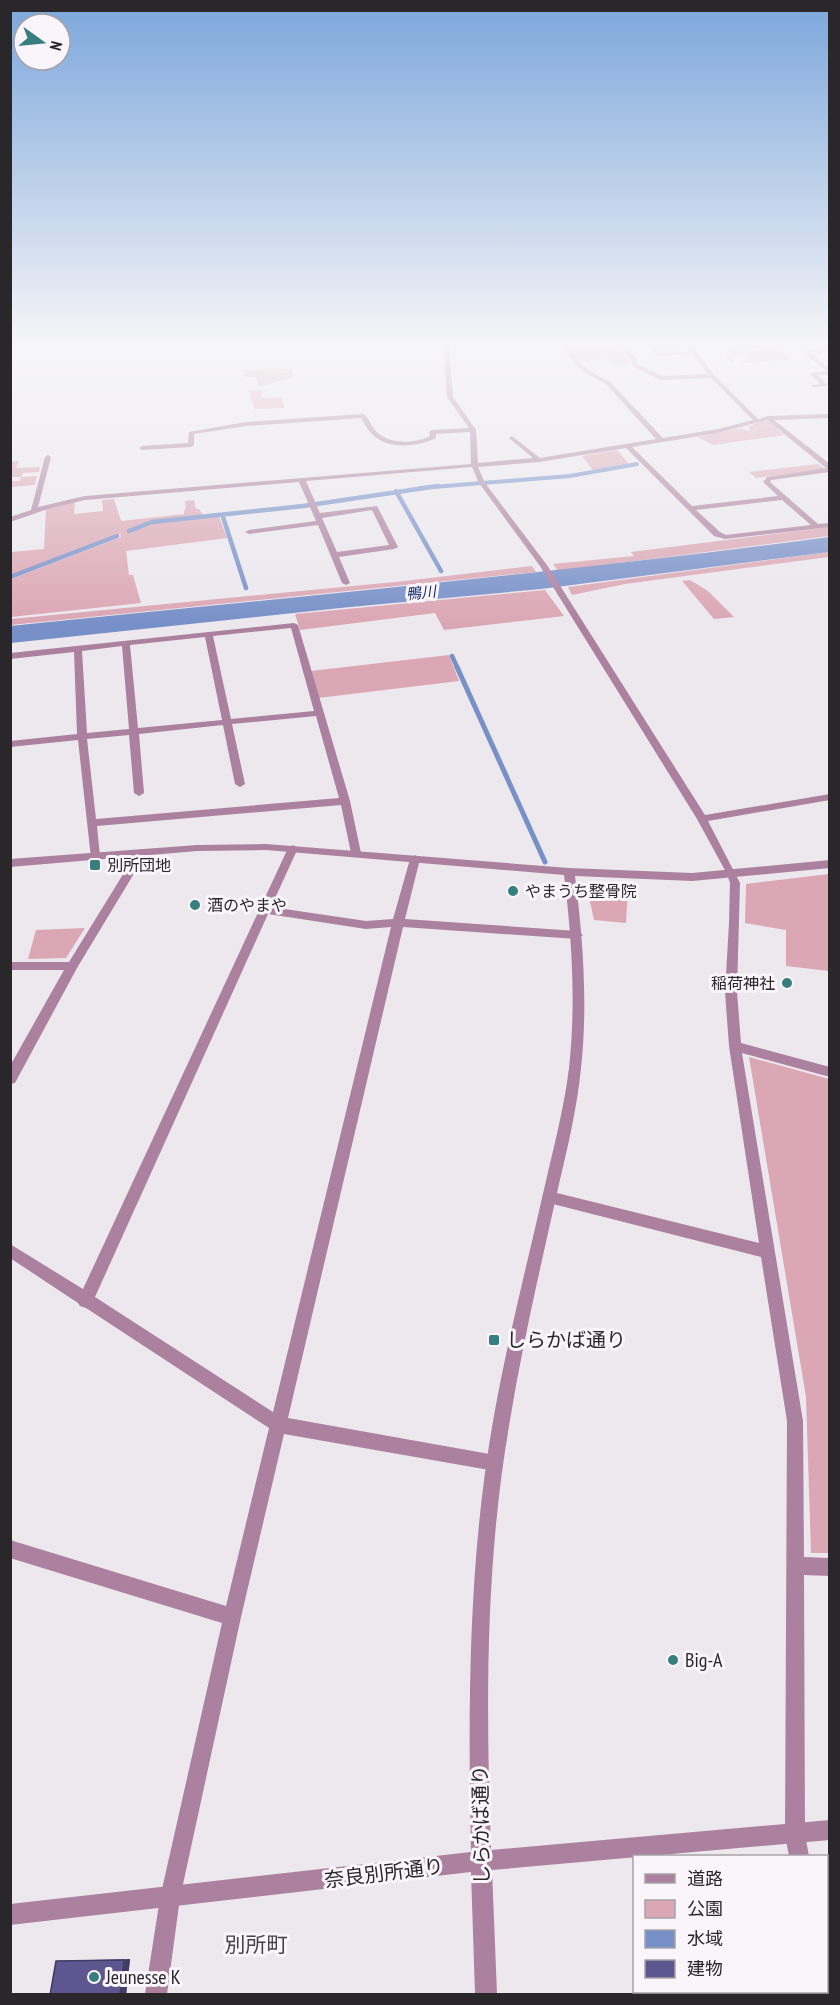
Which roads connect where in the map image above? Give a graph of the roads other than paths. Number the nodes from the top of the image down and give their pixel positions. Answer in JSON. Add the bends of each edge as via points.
{"nodes":[{"id":1,"x":191,"y":437,"type":"edge"},
{"id":2,"x":379,"y":437,"type":"edge"},
{"id":3,"x":434,"y":437,"type":"edge"},
{"id":4,"x":473,"y":437,"type":"edge"},
{"id":5,"x":657,"y":437,"type":"edge"},
{"id":6,"x":682,"y":437,"type":"edge"},
{"id":7,"x":791,"y":437,"type":"edge"},
{"id":8,"x":512,"y":438,"type":"dead end"},
{"id":9,"x":660,"y":440,"type":"junction"},
{"id":10,"x":629,"y":447,"type":"junction"},
{"id":11,"x":142,"y":448,"type":"dead end"},
{"id":12,"x":48,"y":457,"type":"dead end"},
{"id":13,"x":539,"y":460,"type":"junction"},
{"id":14,"x":475,"y":466,"type":"junction"},
{"id":15,"x":830,"y":469,"type":"edge"},
{"id":16,"x":302,"y":480,"type":"junction"},
{"id":17,"x":782,"y":498,"type":"junction"},
{"id":18,"x":691,"y":508,"type":"junction"},
{"id":19,"x":34,"y":511,"type":"junction"},
{"id":20,"x":318,"y":519,"type":"junction"},
{"id":21,"x":10,"y":520,"type":"edge"},
{"id":22,"x":830,"y":525,"type":"edge"},
{"id":23,"x":816,"y":526,"type":"junction"},
{"id":24,"x":249,"y":532,"type":"dead end"},
{"id":25,"x":334,"y":555,"type":"junction"},
{"id":26,"x":346,"y":583,"type":"dead end"},
{"id":27,"x":208,"y":634,"type":"junction"},
{"id":28,"x":126,"y":643,"type":"junction"},
{"id":29,"x":78,"y":648,"type":"junction"},
{"id":30,"x":10,"y":657,"type":"edge"},
{"id":31,"x":318,"y":712,"type":"junction"},
{"id":32,"x":228,"y":723,"type":"junction"},
{"id":33,"x":135,"y":732,"type":"junction"},
{"id":34,"x":82,"y":737,"type":"junction"},
{"id":35,"x":10,"y":744,"type":"edge"},
{"id":36,"x":240,"y":784,"type":"dead end"},
{"id":37,"x":139,"y":793,"type":"dead end"},
{"id":38,"x":830,"y":797,"type":"edge"},
{"id":39,"x":345,"y":801,"type":"junction"},
{"id":40,"x":702,"y":819,"type":"junction"},
{"id":41,"x":93,"y":823,"type":"junction"},
{"id":42,"x":294,"y":848,"type":"junction"},
{"id":43,"x":142,"y":852,"type":"junction"},
{"id":44,"x":356,"y":853,"type":"junction"},
{"id":45,"x":95,"y":856,"type":"junction"},
{"id":46,"x":415,"y":859,"type":"junction"},
{"id":47,"x":10,"y":863,"type":"edge"},
{"id":48,"x":830,"y":864,"type":"edge"},
{"id":49,"x":569,"y":872,"type":"junction"},
{"id":50,"x":732,"y":874,"type":"junction"},
{"id":51,"x":266,"y":910,"type":"junction"},
{"id":52,"x":398,"y":923,"type":"junction"},
{"id":53,"x":577,"y":935,"type":"junction"},
{"id":54,"x":10,"y":966,"type":"edge"},
{"id":55,"x":72,"y":966,"type":"junction"},
{"id":56,"x":735,"y":1046,"type":"junction"},
{"id":57,"x":830,"y":1072,"type":"edge"},
{"id":58,"x":10,"y":1079,"type":"edge"},
{"id":59,"x":549,"y":1197,"type":"junction"},
{"id":60,"x":10,"y":1250,"type":"edge"},
{"id":61,"x":768,"y":1252,"type":"junction"},
{"id":62,"x":85,"y":1301,"type":"junction"},
{"id":63,"x":279,"y":1425,"type":"junction"},
{"id":64,"x":495,"y":1463,"type":"junction"},
{"id":65,"x":10,"y":1549,"type":"edge"},
{"id":66,"x":795,"y":1566,"type":"junction"},
{"id":67,"x":830,"y":1567,"type":"edge"},
{"id":68,"x":232,"y":1617,"type":"junction"},
{"id":69,"x":830,"y":1830,"type":"edge"},
{"id":70,"x":795,"y":1835,"type":"junction"},
{"id":71,"x":799,"y":1855,"type":"edge"},
{"id":72,"x":482,"y":1861,"type":"junction"},
{"id":73,"x":170,"y":1898,"type":"junction"},
{"id":74,"x":10,"y":1915,"type":"edge"},
{"id":75,"x":156,"y":1995,"type":"edge"},
{"id":76,"x":486,"y":1995,"type":"edge"}],
"edges":[{"from":1,"to":11,"type":"street","via":[[191,445]]},
{"from":2,"to":3,"type":"street","via":[[398,443],[429,441]]},
{"from":4,"to":14,"type":"street"},
{"from":5,"to":9,"type":"street"},
{"from":6,"to":9,"type":"street"},
{"from":7,"to":15,"type":"street"},
{"from":8,"to":13,"type":"street"},
{"from":9,"to":10,"type":"street"},
{"from":10,"to":13,"type":"street"},
{"from":10,"to":18,"type":"street"},
{"from":12,"to":19,"type":"street"},
{"from":13,"to":14,"type":"street"},
{"from":14,"to":16,"type":"street"},
{"from":14,"to":40,"type":"street","via":[[484,485],[543,565]]},
{"from":15,"to":17,"type":"street","via":[[769,478],[766,482]]},
{"from":16,"to":19,"type":"street","via":[[86,498]]},
{"from":16,"to":20,"type":"street"},
{"from":17,"to":18,"type":"street"},
{"from":17,"to":23,"type":"street"},
{"from":18,"to":23,"type":"street","via":[[725,537]]},
{"from":19,"to":21,"type":"street"},
{"from":20,"to":24,"type":"street"},
{"from":20,"to":25,"type":"street"},
{"from":20,"to":25,"type":"street","via":[[374,508],[394,547]]},
{"from":22,"to":23,"type":"street"},
{"from":25,"to":26,"type":"street"},
{"from":27,"to":28,"type":"street"},
{"from":27,"to":31,"type":"street","via":[[294,625]]},
{"from":27,"to":32,"type":"street"},
{"from":28,"to":29,"type":"street"},
{"from":28,"to":33,"type":"street"},
{"from":29,"to":30,"type":"street"},
{"from":29,"to":34,"type":"street"},
{"from":31,"to":32,"type":"street"},
{"from":31,"to":39,"type":"street"},
{"from":32,"to":33,"type":"street"},
{"from":32,"to":36,"type":"street"},
{"from":33,"to":34,"type":"street"},
{"from":33,"to":37,"type":"street"},
{"from":34,"to":35,"type":"street"},
{"from":34,"to":41,"type":"street"},
{"from":38,"to":40,"type":"street"},
{"from":39,"to":41,"type":"street"},
{"from":39,"to":44,"type":"street"},
{"from":40,"to":50,"type":"street"},
{"from":41,"to":45,"type":"street"},
{"from":42,"to":43,"type":"street"},
{"from":42,"to":44,"type":"street"},
{"from":42,"to":51,"type":"street"},
{"from":43,"to":45,"type":"street"},
{"from":43,"to":55,"type":"street"},
{"from":44,"to":46,"type":"street"},
{"from":45,"to":47,"type":"street"},
{"from":46,"to":49,"type":"street"},
{"from":46,"to":52,"type":"street"},
{"from":48,"to":50,"type":"street"},
{"from":49,"to":50,"type":"street","via":[[692,877]]},
{"from":49,"to":53,"type":"street","name":"しらかば通り"},
{"from":50,"to":56,"type":"street","via":[[735,923],[731,992]]},
{"from":51,"to":52,"type":"street","via":[[366,925]]},
{"from":51,"to":62,"type":"street"},
{"from":52,"to":53,"type":"street"},
{"from":52,"to":63,"type":"street"},
{"from":53,"to":59,"type":"street","name":"しらかば通り","via":[[578,1035],[572,1094]]},
{"from":54,"to":55,"type":"street"},
{"from":55,"to":58,"type":"street"},
{"from":56,"to":57,"type":"street"},
{"from":56,"to":61,"type":"street"},
{"from":59,"to":61,"type":"street"},
{"from":59,"to":64,"type":"street","name":"しらかば通り"},
{"from":60,"to":62,"type":"street"},
{"from":61,"to":66,"type":"street","via":[[795,1420]]},
{"from":62,"to":63,"type":"street"},
{"from":63,"to":64,"type":"street"},
{"from":63,"to":68,"type":"street"},
{"from":64,"to":72,"type":"street","name":"しらかば通り","via":[[481,1627]]},
{"from":65,"to":68,"type":"street"},
{"from":66,"to":67,"type":"street"},
{"from":66,"to":70,"type":"street"},
{"from":68,"to":73,"type":"street"},
{"from":69,"to":70,"type":"street","name":"奈良別所通り"},
{"from":70,"to":71,"type":"street"},
{"from":70,"to":72,"type":"street","name":"奈良別所通り"},
{"from":72,"to":73,"type":"street","name":"奈良別所通り"},
{"from":72,"to":76,"type":"street","name":"しらかば通り"},
{"from":73,"to":74,"type":"street","name":"奈良別所通り"},
{"from":73,"to":75,"type":"street"}]}
